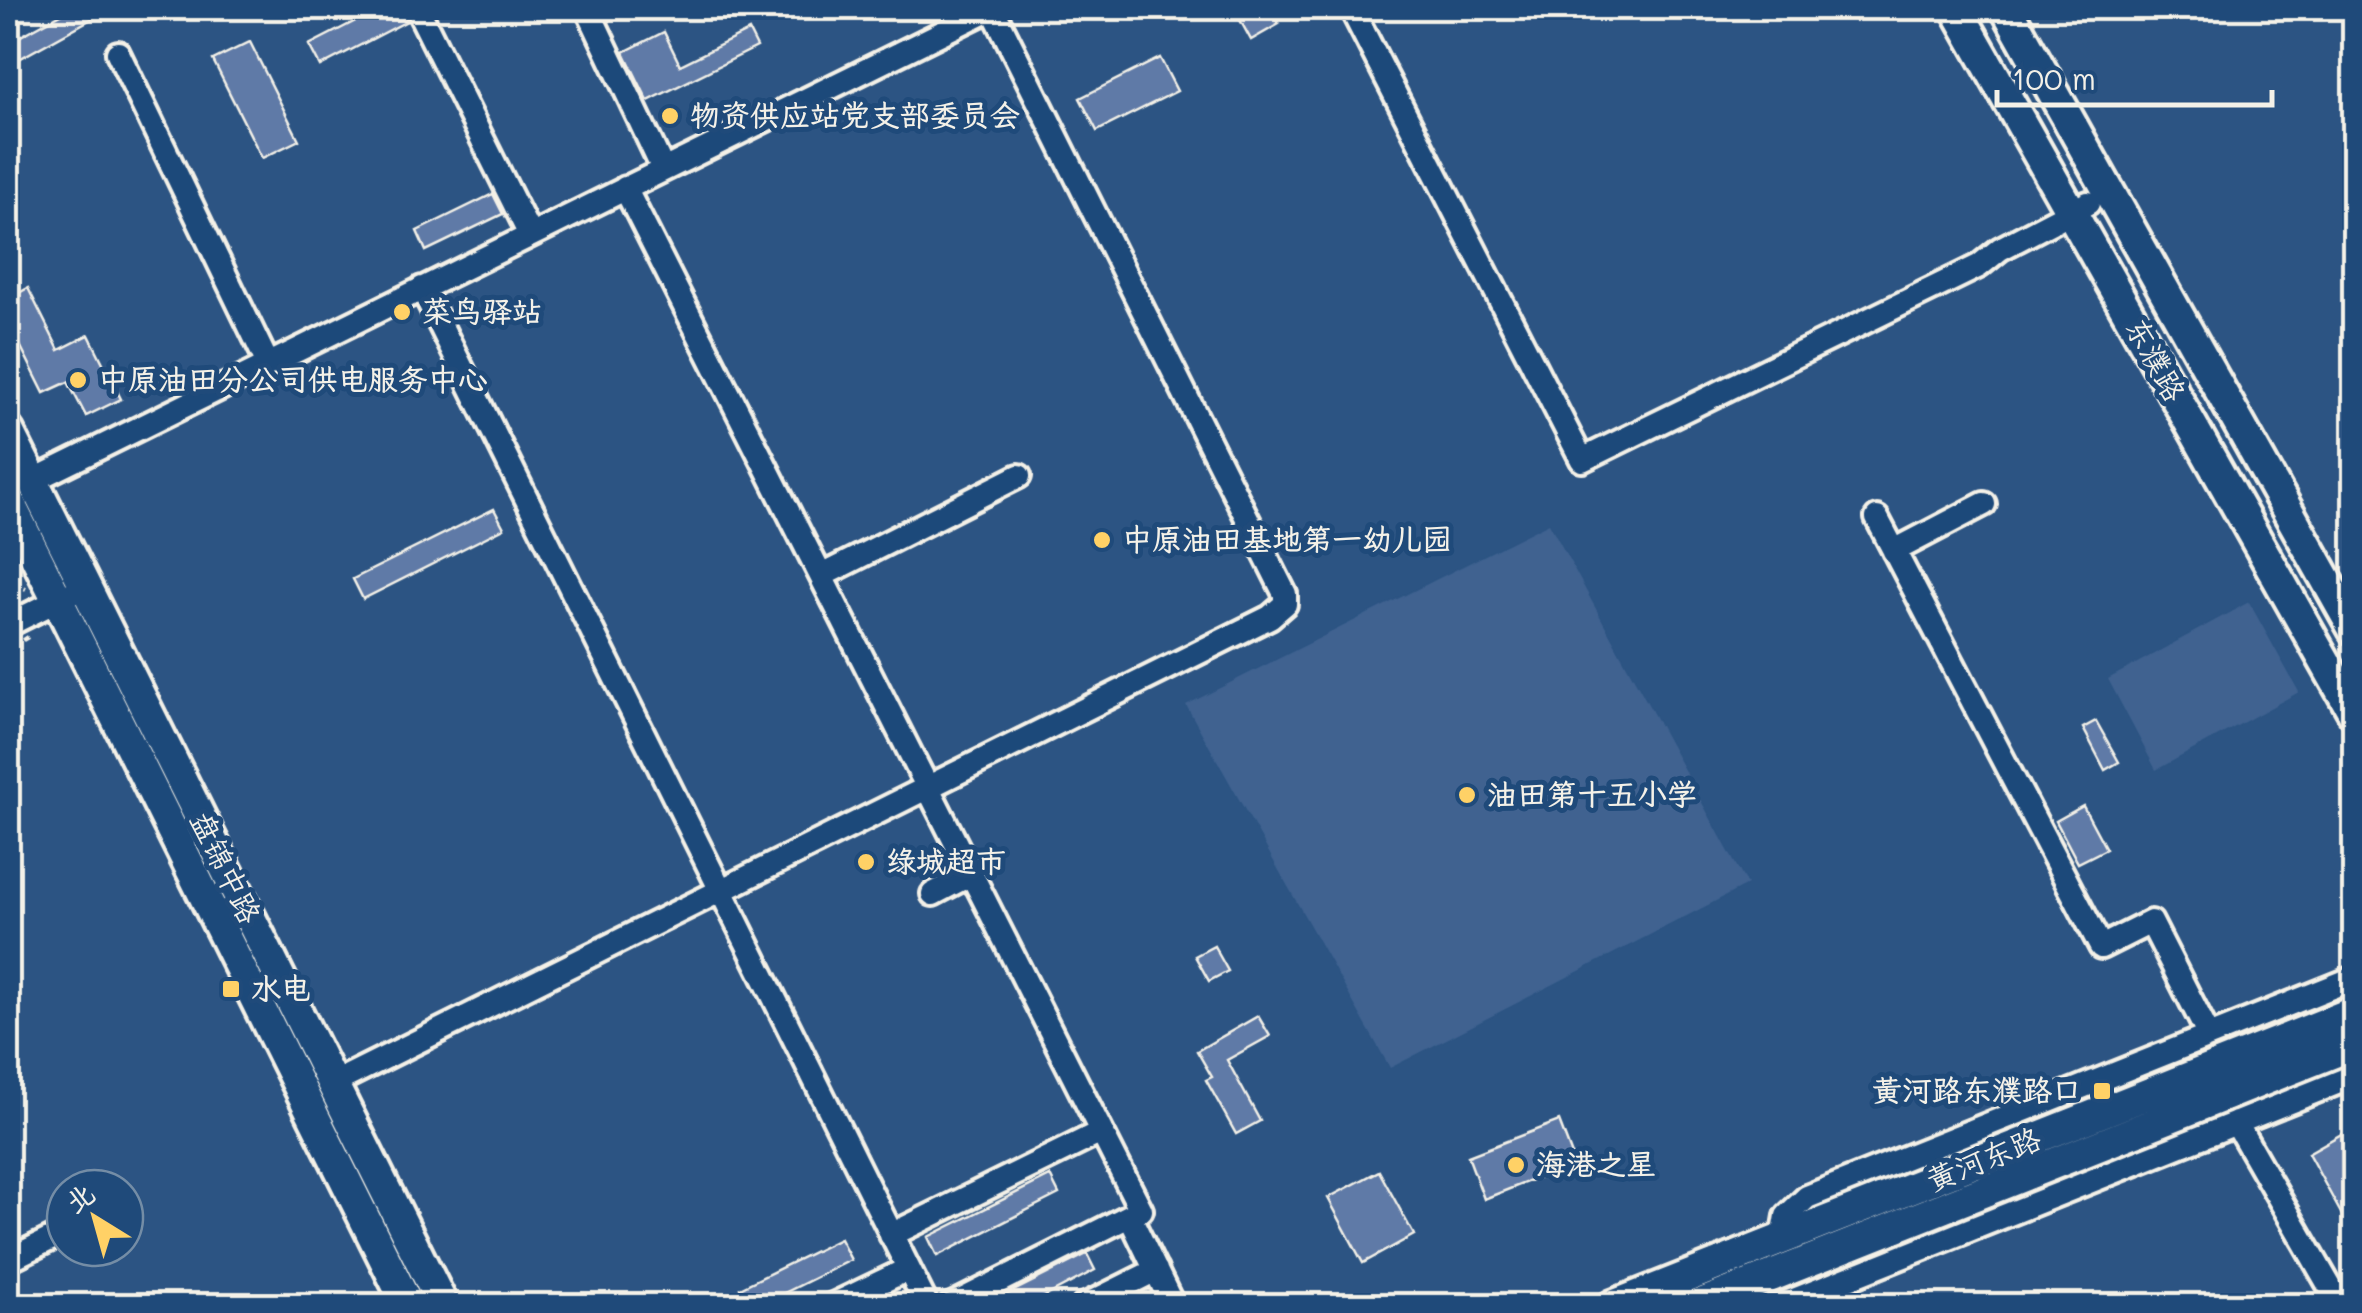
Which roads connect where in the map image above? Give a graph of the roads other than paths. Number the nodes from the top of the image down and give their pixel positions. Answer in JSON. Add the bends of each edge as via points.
{"nodes":[{"id":1,"x":416,"y":8,"type":"edge"},
{"id":2,"x":587,"y":8,"type":"edge"},
{"id":3,"x":992,"y":8,"type":"edge"},
{"id":4,"x":1351,"y":8,"type":"edge"},
{"id":5,"x":1956,"y":8,"type":"edge"},
{"id":6,"x":2006,"y":8,"type":"edge"},
{"id":7,"x":118,"y":53,"type":"dead end"},
{"id":8,"x":664,"y":169,"type":"junction"},
{"id":9,"x":625,"y":188,"type":"junction"},
{"id":10,"x":2088,"y":203,"type":"dead end"},
{"id":11,"x":530,"y":235,"type":"junction"},
{"id":12,"x":422,"y":288,"type":"junction"},
{"id":13,"x":268,"y":364,"type":"junction"},
{"id":14,"x":8,"y":432,"type":"edge"},
{"id":15,"x":1019,"y":476,"type":"dead end"},
{"id":16,"x":32,"y":481,"type":"junction"},
{"id":17,"x":8,"y":500,"type":"edge"},
{"id":18,"x":1984,"y":504,"type":"dead end"},
{"id":19,"x":1877,"y":518,"type":"dead end"},
{"id":20,"x":1894,"y":551,"type":"junction"},
{"id":21,"x":821,"y":576,"type":"junction"},
{"id":22,"x":85,"y":586,"type":"junction"},
{"id":23,"x":57,"y":600,"type":"junction"},
{"id":24,"x":8,"y":625,"type":"edge"},
{"id":25,"x":2354,"y":630,"type":"edge"},
{"id":26,"x":2354,"y":713,"type":"edge"},
{"id":27,"x":928,"y":789,"type":"junction"},
{"id":28,"x":972,"y":874,"type":"junction"},
{"id":29,"x":722,"y":892,"type":"junction"},
{"id":30,"x":933,"y":894,"type":"dead end"},
{"id":31,"x":2354,"y":978,"type":"edge"},
{"id":32,"x":2354,"y":1012,"type":"edge"},
{"id":33,"x":2209,"y":1036,"type":"junction"},
{"id":34,"x":2354,"y":1044,"type":"edge"},
{"id":35,"x":2354,"y":1076,"type":"edge"},
{"id":36,"x":332,"y":1084,"type":"junction"},
{"id":37,"x":2229,"y":1126,"type":"junction"},
{"id":38,"x":1101,"y":1132,"type":"junction"},
{"id":39,"x":1136,"y":1214,"type":"junction"},
{"id":40,"x":891,"y":1235,"type":"junction"},
{"id":41,"x":1783,"y":1239,"type":"junction"},
{"id":42,"x":45,"y":1242,"type":"edge"},
{"id":43,"x":8,"y":1260,"type":"edge"},
{"id":44,"x":908,"y":1269,"type":"junction"},
{"id":45,"x":1156,"y":1270,"type":"junction"},
{"id":46,"x":1817,"y":1286,"type":"edge"},
{"id":47,"x":408,"y":1306,"type":"edge"},
{"id":48,"x":443,"y":1306,"type":"edge"},
{"id":49,"x":832,"y":1306,"type":"edge"},
{"id":50,"x":926,"y":1306,"type":"edge"},
{"id":51,"x":950,"y":1306,"type":"edge"},
{"id":52,"x":1084,"y":1306,"type":"edge"},
{"id":53,"x":1173,"y":1306,"type":"edge"},
{"id":54,"x":1613,"y":1306,"type":"edge"},
{"id":55,"x":1696,"y":1306,"type":"edge"},
{"id":56,"x":1779,"y":1306,"type":"edge"},
{"id":57,"x":2324,"y":1306,"type":"edge"},
{"id":58,"x":2341,"y":1306,"type":"edge"}],
"edges":[{"from":1,"to":11,"type":"street"},
{"from":2,"to":8,"type":"street"},
{"from":3,"to":8,"type":"street"},
{"from":3,"to":27,"type":"street","via":[[1285,604]]},
{"from":4,"to":10,"type":"street","via":[[1582,460],[1979,266]]},
{"from":5,"to":26,"type":"main road","name":"东濮路"},
{"from":6,"to":25,"type":"main road","name":"东濮路"},
{"from":7,"to":13,"type":"street"},
{"from":8,"to":9,"type":"street"},
{"from":9,"to":11,"type":"street"},
{"from":9,"to":21,"type":"street"},
{"from":11,"to":12,"type":"street"},
{"from":12,"to":13,"type":"street"},
{"from":12,"to":29,"type":"street"},
{"from":13,"to":16,"type":"street"},
{"from":14,"to":16,"type":"main road","name":"盘锦中路"},
{"from":15,"to":21,"type":"street"},
{"from":16,"to":22,"type":"main road","name":"盘锦中路"},
{"from":17,"to":23,"type":"main road","name":"盘锦中路"},
{"from":18,"to":20,"type":"street"},
{"from":19,"to":20,"type":"street"},
{"from":20,"to":33,"type":"street","via":[[2101,947],[2151,922]]},
{"from":21,"to":27,"type":"street"},
{"from":22,"to":23,"type":"street"},
{"from":22,"to":36,"type":"main road","name":"盘锦中路"},
{"from":23,"to":24,"type":"street"},
{"from":23,"to":47,"type":"main road","name":"盘锦中路"},
{"from":27,"to":28,"type":"street"},
{"from":27,"to":29,"type":"street"},
{"from":28,"to":30,"type":"street"},
{"from":28,"to":38,"type":"street"},
{"from":29,"to":36,"type":"street"},
{"from":29,"to":40,"type":"street"},
{"from":31,"to":33,"type":"street"},
{"from":32,"to":41,"type":"main road","name":"黄河东路"},
{"from":33,"to":41,"type":"street","via":[[1807,1197],[1787,1216]]},
{"from":34,"to":46,"type":"main road","name":"黄河东路"},
{"from":35,"to":37,"type":"street"},
{"from":36,"to":48,"type":"main road","name":"盘锦中路"},
{"from":37,"to":46,"type":"street"},
{"from":37,"to":57,"type":"street"},
{"from":37,"to":58,"type":"street"},
{"from":38,"to":39,"type":"street"},
{"from":38,"to":40,"type":"street"},
{"from":39,"to":45,"type":"street"},
{"from":39,"to":51,"type":"street"},
{"from":40,"to":44,"type":"street"},
{"from":41,"to":54,"type":"main road","name":"黄河东路"},
{"from":42,"to":43,"type":"street"},
{"from":44,"to":49,"type":"street"},
{"from":44,"to":50,"type":"street"},
{"from":45,"to":52,"type":"street"},
{"from":45,"to":53,"type":"street"},
{"from":46,"to":55,"type":"main road","name":"黄河东路"},
{"from":46,"to":56,"type":"street"}]}
